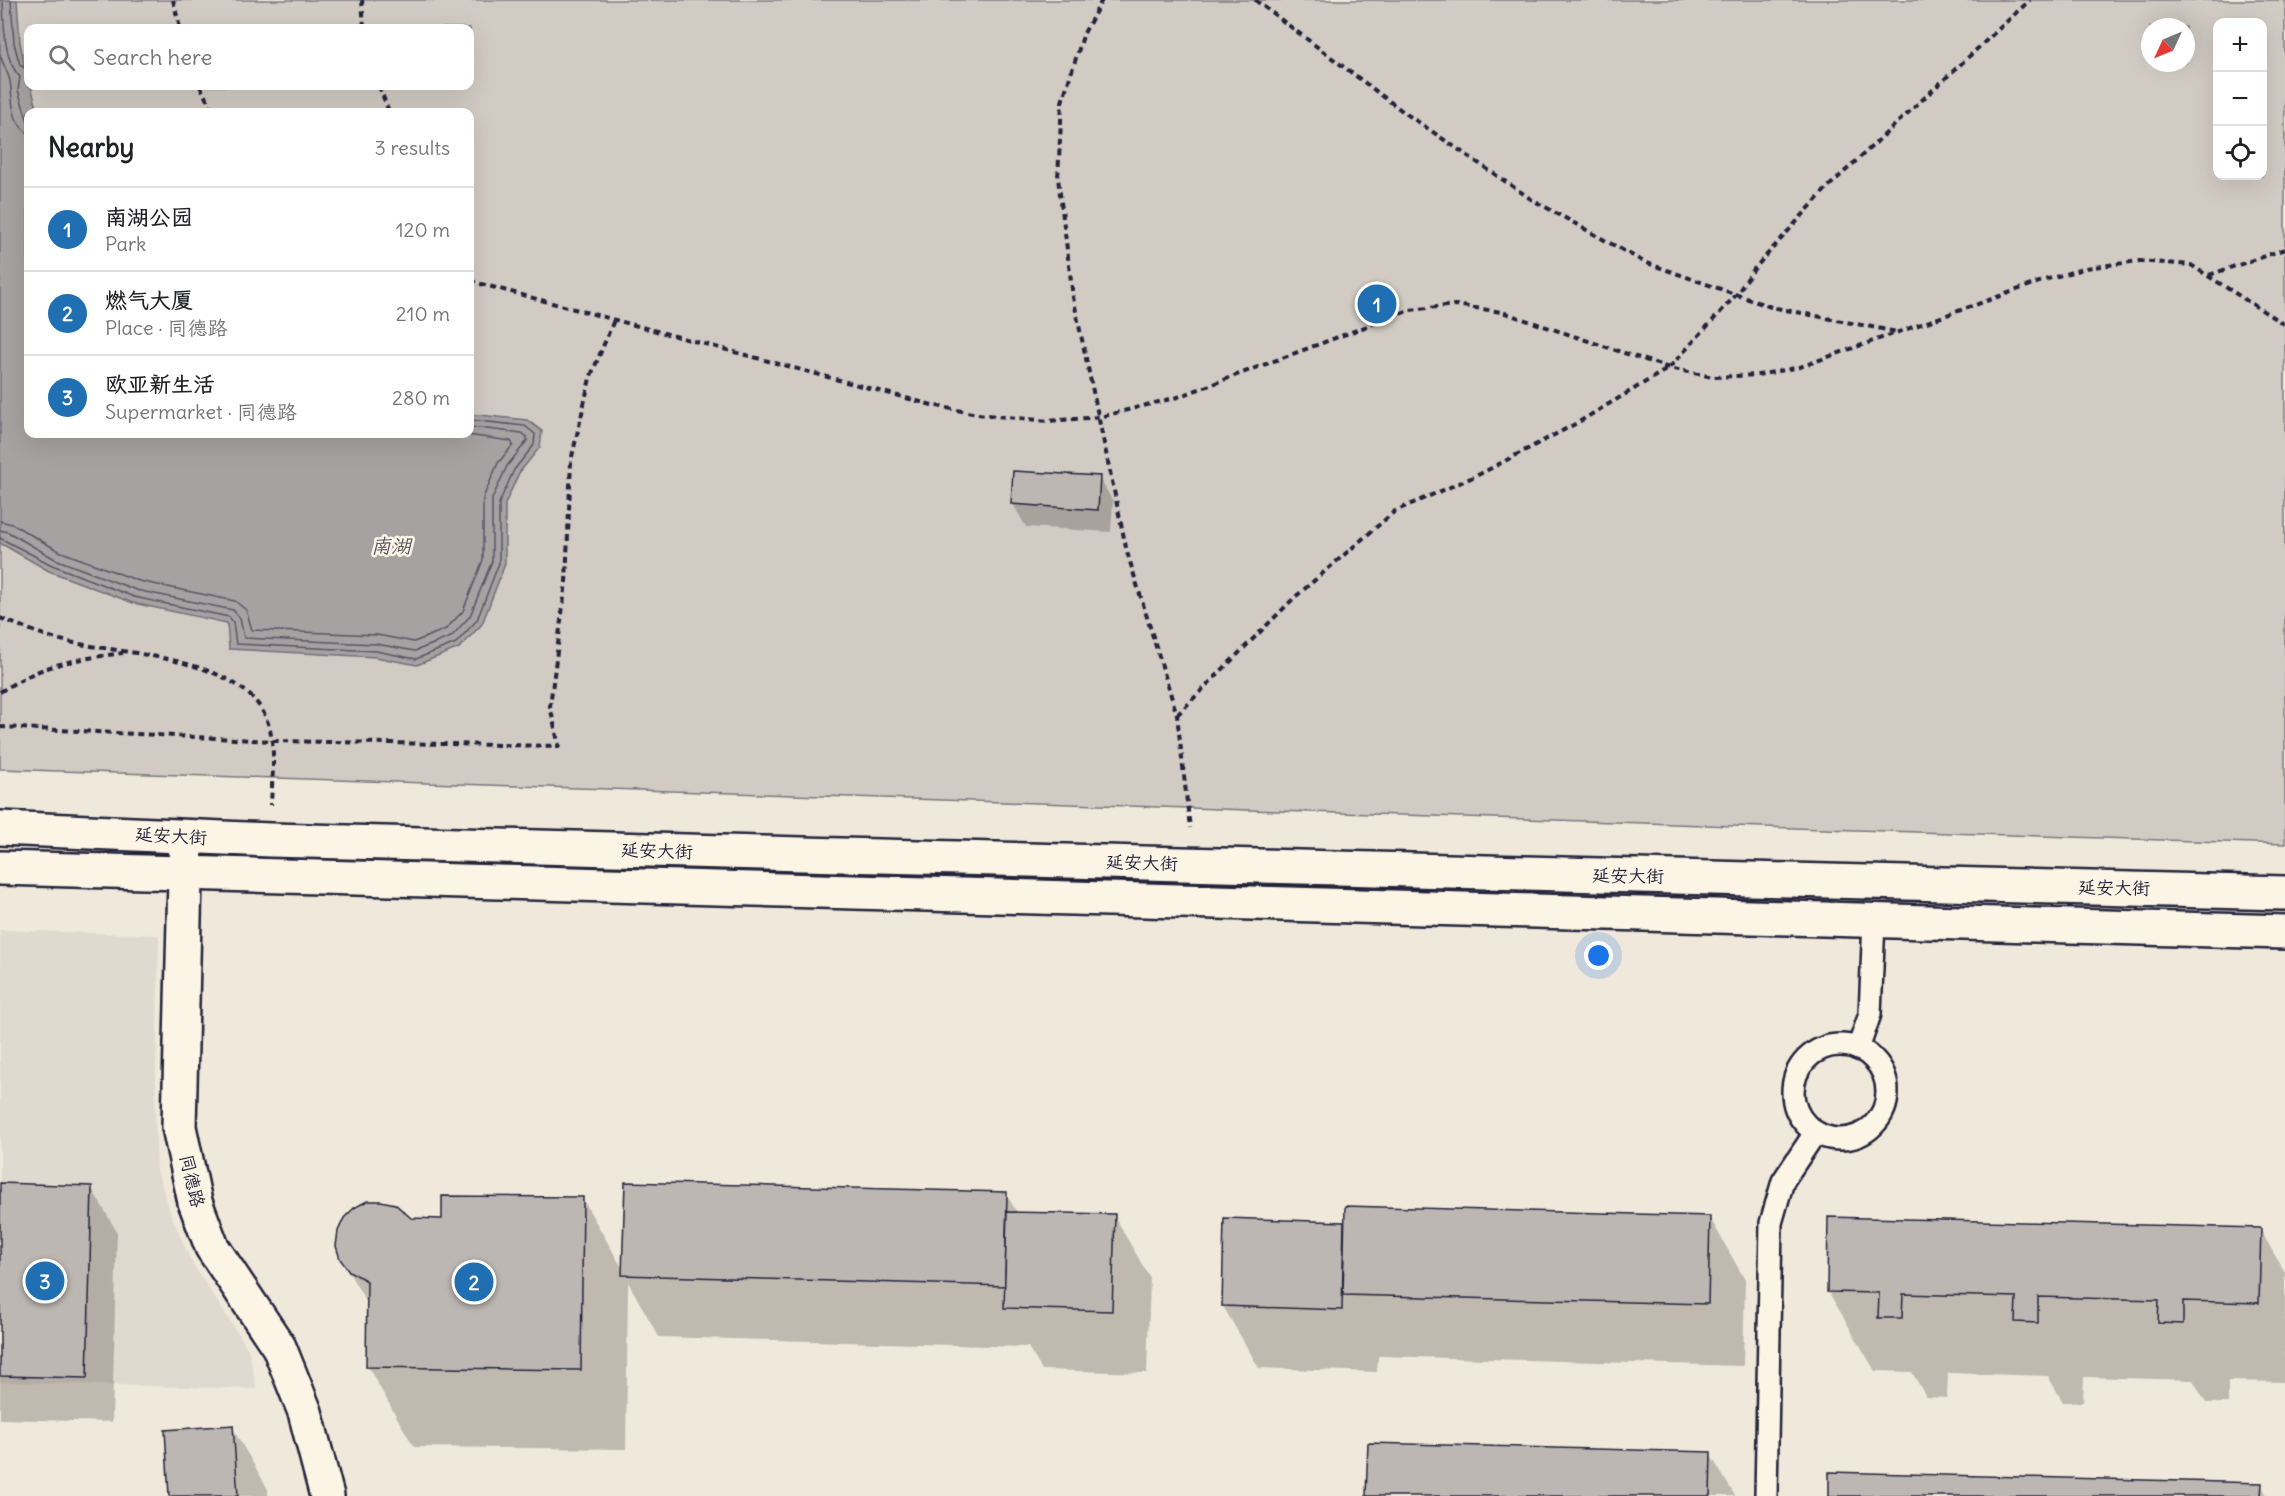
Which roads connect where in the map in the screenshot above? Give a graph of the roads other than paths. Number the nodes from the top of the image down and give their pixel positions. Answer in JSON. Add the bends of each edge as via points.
{"nodes":[{"id":1,"x":0,"y":828,"type":"edge"},
{"id":2,"x":186,"y":837,"type":"junction"},
{"id":3,"x":0,"y":868,"type":"edge"},
{"id":4,"x":185,"y":873,"type":"junction"},
{"id":5,"x":2285,"y":892,"type":"edge"},
{"id":6,"x":1874,"y":921,"type":"junction"},
{"id":7,"x":2285,"y":932,"type":"edge"},
{"id":8,"x":1858,"y":1048,"type":"junction"},
{"id":9,"x":1815,"y":1133,"type":"junction"},
{"id":10,"x":327,"y":1496,"type":"edge"},
{"id":11,"x":1766,"y":1496,"type":"edge"}],
"edges":[{"from":1,"to":2,"type":"main road","name":"延安大街"},
{"from":2,"to":4,"type":"main road","name":"同德路"},
{"from":2,"to":5,"type":"main road","name":"延安大街"},
{"from":3,"to":4,"type":"main road","name":"延安大街"},
{"from":4,"to":6,"type":"main road","name":"延安大街"},
{"from":4,"to":10,"type":"main road","name":"同德路","via":[[180,1127],[195,1202],[212,1247],[279,1347],[305,1412]]},
{"from":6,"to":7,"type":"main road","name":"延安大街"},
{"from":6,"to":8,"type":"lane","via":[[1870,1014]]},
{"from":8,"to":9,"type":"lane","via":[[1823,1048],[1808,1057],[1797,1071],[1792,1088],[1794,1105],[1802,1121]]},
{"from":8,"to":9,"type":"lane","via":[[1873,1058],[1882,1072],[1886,1103],[1879,1118],[1870,1129],[1850,1138],[1828,1138]]},
{"from":9,"to":11,"type":"lane","via":[[1783,1181],[1771,1223]]}]}
